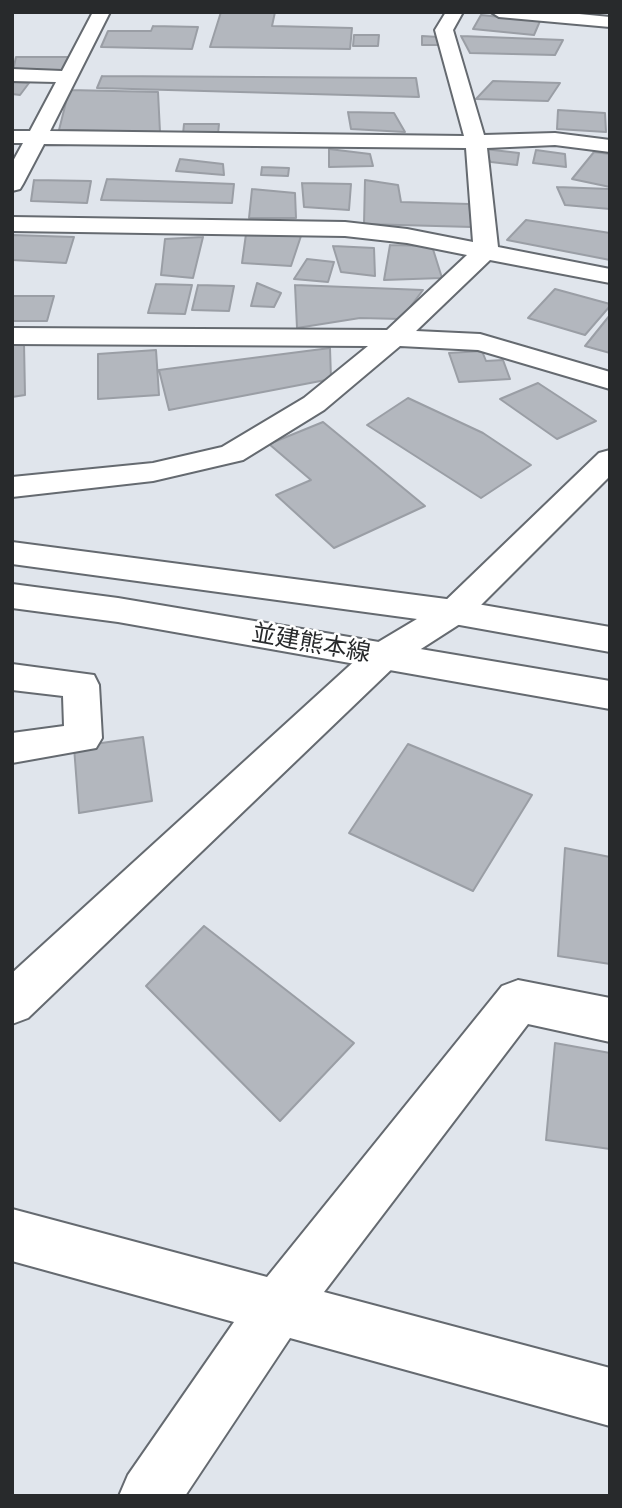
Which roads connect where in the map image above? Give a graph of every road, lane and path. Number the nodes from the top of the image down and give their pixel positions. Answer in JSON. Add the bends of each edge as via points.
{"nodes":[{"id":1,"x":102,"y":12,"type":"edge"},
{"id":2,"x":455,"y":12,"type":"edge"},
{"id":3,"x":499,"y":12,"type":"edge"},
{"id":4,"x":610,"y":22,"type":"edge"},
{"id":5,"x":12,"y":75,"type":"edge"},
{"id":6,"x":66,"y":77,"type":"junction"},
{"id":7,"x":39,"y":136,"type":"junction"},
{"id":8,"x":12,"y":137,"type":"edge"},
{"id":9,"x":476,"y":142,"type":"junction"},
{"id":10,"x":610,"y":146,"type":"edge"},
{"id":11,"x":12,"y":184,"type":"edge"},
{"id":12,"x":12,"y":224,"type":"edge"},
{"id":13,"x":486,"y":250,"type":"junction"},
{"id":14,"x":610,"y":275,"type":"edge"},
{"id":15,"x":12,"y":336,"type":"edge"},
{"id":16,"x":394,"y":338,"type":"junction"},
{"id":17,"x":610,"y":381,"type":"edge"},
{"id":18,"x":610,"y":458,"type":"edge"},
{"id":19,"x":12,"y":487,"type":"edge"},
{"id":20,"x":12,"y":553,"type":"edge"},
{"id":21,"x":12,"y":596,"type":"edge"},
{"id":22,"x":454,"y":612,"type":"junction"},
{"id":23,"x":610,"y":640,"type":"edge"},
{"id":24,"x":383,"y":656,"type":"junction"},
{"id":25,"x":12,"y":677,"type":"edge"},
{"id":26,"x":610,"y":695,"type":"edge"},
{"id":27,"x":12,"y":748,"type":"edge"},
{"id":28,"x":12,"y":1003,"type":"edge"},
{"id":29,"x":610,"y":1020,"type":"edge"},
{"id":30,"x":12,"y":1235,"type":"edge"},
{"id":31,"x":278,"y":1307,"type":"junction"},
{"id":32,"x":610,"y":1397,"type":"edge"},
{"id":33,"x":149,"y":1496,"type":"edge"}],
"edges":[{"from":1,"to":6,"type":"street"},
{"from":2,"to":9,"type":"street","via":[[444,30]]},
{"from":3,"to":4,"type":"street"},
{"from":5,"to":6,"type":"street"},
{"from":6,"to":7,"type":"street"},
{"from":7,"to":8,"type":"street"},
{"from":7,"to":9,"type":"street"},
{"from":7,"to":11,"type":"street"},
{"from":9,"to":10,"type":"street","via":[[555,139]]},
{"from":9,"to":13,"type":"street"},
{"from":12,"to":13,"type":"street","via":[[345,229]]},
{"from":13,"to":14,"type":"street"},
{"from":13,"to":16,"type":"street"},
{"from":15,"to":16,"type":"street"},
{"from":16,"to":17,"type":"street","via":[[480,342]]},
{"from":16,"to":19,"type":"street","via":[[314,404],[232,454],[153,472]]},
{"from":18,"to":22,"type":"street"},
{"from":20,"to":22,"type":"street","name":"並建熊本線"},
{"from":21,"to":24,"type":"street","name":"並建熊本線"},
{"from":22,"to":23,"type":"street","name":"並建熊本線"},
{"from":22,"to":24,"type":"street"},
{"from":24,"to":26,"type":"street","name":"並建熊本線"},
{"from":24,"to":28,"type":"street"},
{"from":25,"to":27,"type":"street","via":[[81,685],[83,738]]},
{"from":29,"to":31,"type":"street","via":[[519,1001]]},
{"from":30,"to":31,"type":"street"},
{"from":31,"to":32,"type":"street"},
{"from":31,"to":33,"type":"street"}]}
